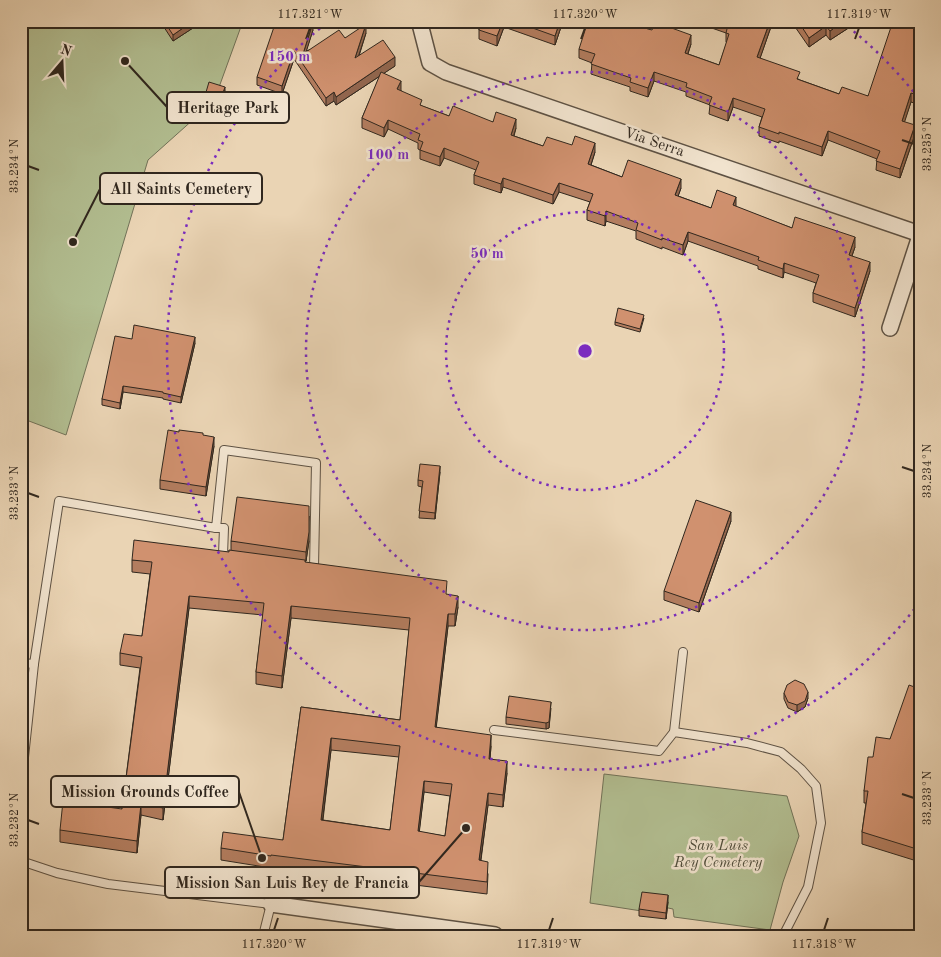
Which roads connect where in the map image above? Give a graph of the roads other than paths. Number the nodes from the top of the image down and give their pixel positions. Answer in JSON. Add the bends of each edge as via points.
{"nodes":[{"id":1,"x":421,"y":21,"type":"edge"},
{"id":2,"x":920,"y":235,"type":"edge"},
{"id":3,"x":890,"y":328,"type":"dead end"},
{"id":4,"x":216,"y":528,"type":"junction"},
{"id":5,"x":232,"y":556,"type":"edge"},
{"id":6,"x":296,"y":565,"type":"edge"},
{"id":7,"x":920,"y":629,"type":"edge"},
{"id":8,"x":920,"y":635,"type":"edge"},
{"id":9,"x":683,"y":652,"type":"dead end"},
{"id":10,"x":21,"y":662,"type":"edge"},
{"id":11,"x":34,"y":664,"type":"junction"},
{"id":12,"x":494,"y":730,"type":"dead end"},
{"id":13,"x":674,"y":732,"type":"junction"},
{"id":14,"x":21,"y":785,"type":"edge"},
{"id":15,"x":21,"y":861,"type":"edge"},
{"id":16,"x":271,"y":904,"type":"junction"},
{"id":17,"x":494,"y":935,"type":"edge"},
{"id":18,"x":262,"y":936,"type":"edge"},
{"id":19,"x":784,"y":936,"type":"edge"}],
"edges":[{"from":1,"to":2,"type":"street","name":"Via Serra","via":[[430,63],[446,72]]},
{"from":2,"to":3,"type":"street"},
{"from":4,"to":5,"type":"lane","via":[[224,528],[223,555]]},
{"from":4,"to":6,"type":"lane","via":[[224,450],[316,464],[314,568]]},
{"from":4,"to":11,"type":"lane","via":[[59,501]]},
{"from":7,"to":8,"type":"lane"},
{"from":9,"to":13,"type":"lane"},
{"from":10,"to":11,"type":"lane"},
{"from":11,"to":14,"type":"lane"},
{"from":12,"to":13,"type":"lane","via":[[659,751]]},
{"from":13,"to":19,"type":"lane","via":[[747,743],[781,752],[816,786],[821,823],[808,887]]},
{"from":15,"to":16,"type":"lane","via":[[108,884]]},
{"from":16,"to":17,"type":"street"},
{"from":16,"to":18,"type":"lane"}]}
